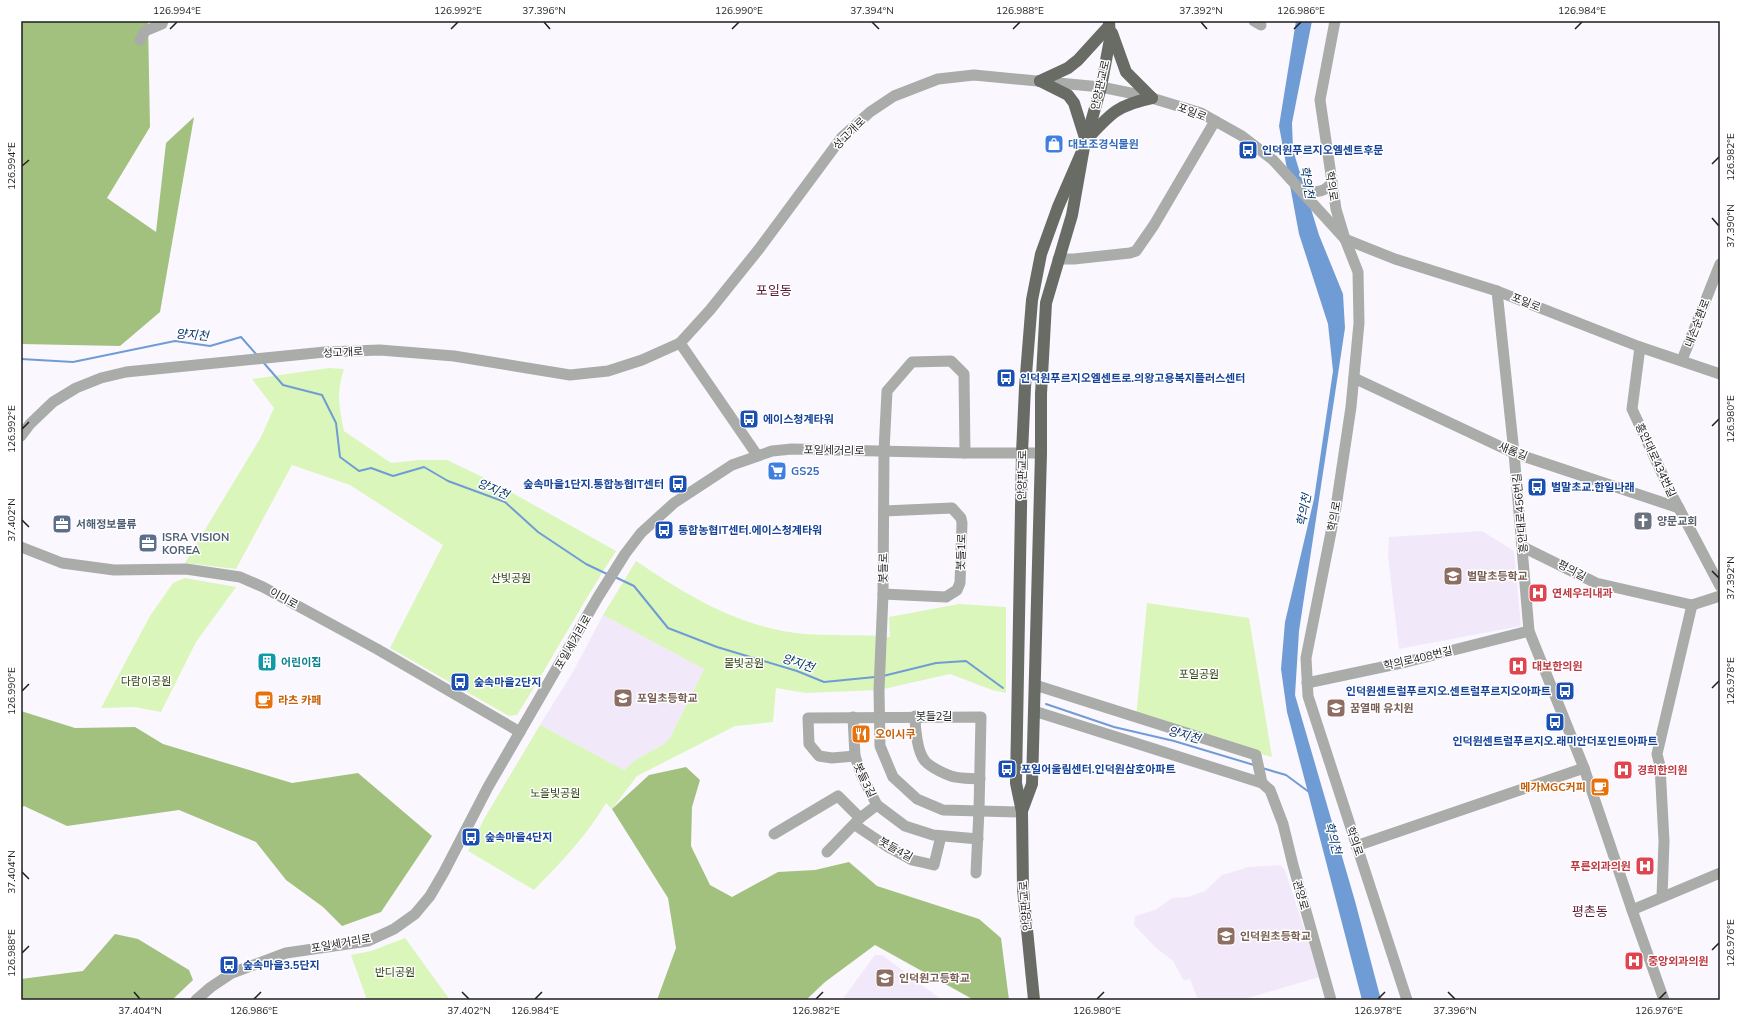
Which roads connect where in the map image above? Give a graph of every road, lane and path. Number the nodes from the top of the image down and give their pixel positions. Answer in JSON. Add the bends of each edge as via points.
{"nodes":[{"id":1,"x":163,"y":21,"type":"edge"},
{"id":2,"x":1335,"y":21,"type":"edge"},
{"id":3,"x":1109,"y":23,"type":"edge"},
{"id":4,"x":140,"y":40,"type":"dead end"},
{"id":5,"x":1040,"y":81,"type":"junction"},
{"id":6,"x":1101,"y":87,"type":"junction"},
{"id":7,"x":1152,"y":98,"type":"junction"},
{"id":8,"x":1215,"y":121,"type":"junction"},
{"id":9,"x":1085,"y":144,"type":"junction"},
{"id":10,"x":1329,"y":186,"type":"junction"},
{"id":11,"x":1299,"y":188,"type":"junction"},
{"id":12,"x":1345,"y":239,"type":"junction"},
{"id":13,"x":1058,"y":259,"type":"junction"},
{"id":14,"x":1720,"y":264,"type":"edge"},
{"id":15,"x":1497,"y":291,"type":"junction"},
{"id":16,"x":680,"y":344,"type":"junction"},
{"id":17,"x":1640,"y":347,"type":"junction"},
{"id":18,"x":1682,"y":360,"type":"junction"},
{"id":19,"x":1720,"y":374,"type":"edge"},
{"id":20,"x":1354,"y":378,"type":"junction"},
{"id":21,"x":21,"y":436,"type":"edge"},
{"id":22,"x":884,"y":451,"type":"junction"},
{"id":23,"x":965,"y":453,"type":"junction"},
{"id":24,"x":1022,"y":453,"type":"junction"},
{"id":25,"x":1042,"y":453,"type":"junction"},
{"id":26,"x":1514,"y":453,"type":"junction"},
{"id":27,"x":757,"y":455,"type":"junction"},
{"id":28,"x":1679,"y":508,"type":"junction"},
{"id":29,"x":884,"y":511,"type":"junction"},
{"id":30,"x":21,"y":547,"type":"edge"},
{"id":31,"x":1523,"y":547,"type":"junction"},
{"id":32,"x":1720,"y":586,"type":"edge"},
{"id":33,"x":883,"y":594,"type":"junction"},
{"id":34,"x":1720,"y":596,"type":"edge"},
{"id":35,"x":1692,"y":605,"type":"junction"},
{"id":36,"x":1529,"y":631,"type":"junction"},
{"id":37,"x":1307,"y":683,"type":"junction"},
{"id":38,"x":1035,"y":685,"type":"junction"},
{"id":39,"x":1034,"y":712,"type":"junction"},
{"id":40,"x":915,"y":716,"type":"junction"},
{"id":41,"x":853,"y":717,"type":"junction"},
{"id":42,"x":878,"y":717,"type":"junction"},
{"id":43,"x":520,"y":732,"type":"junction"},
{"id":44,"x":855,"y":756,"type":"junction"},
{"id":45,"x":1584,"y":768,"type":"junction"},
{"id":46,"x":980,"y":779,"type":"junction"},
{"id":47,"x":1266,"y":786,"type":"junction"},
{"id":48,"x":877,"y":805,"type":"junction"},
{"id":49,"x":979,"y":810,"type":"junction"},
{"id":50,"x":1022,"y":812,"type":"junction"},
{"id":51,"x":858,"y":821,"type":"junction"},
{"id":52,"x":774,"y":834,"type":"dead end"},
{"id":53,"x":941,"y":836,"type":"junction"},
{"id":54,"x":978,"y":839,"type":"junction"},
{"id":55,"x":1356,"y":846,"type":"junction"},
{"id":56,"x":827,"y":852,"type":"dead end"},
{"id":57,"x":976,"y":873,"type":"dead end"},
{"id":58,"x":1720,"y":873,"type":"edge"},
{"id":59,"x":1662,"y":897,"type":"junction"},
{"id":60,"x":1632,"y":910,"type":"junction"},
{"id":61,"x":196,"y":1000,"type":"edge"},
{"id":62,"x":1034,"y":1000,"type":"edge"},
{"id":63,"x":1331,"y":1000,"type":"edge"},
{"id":64,"x":1407,"y":1000,"type":"edge"},
{"id":65,"x":1664,"y":1000,"type":"edge"}],
"edges":[{"from":1,"to":4,"type":"street","via":[[162,24],[145,31]]},
{"from":2,"to":10,"type":"street","name":"학의로","via":[[1320,100]]},
{"from":3,"to":5,"type":"main road","via":[[1078,60],[1068,68]]},
{"from":3,"to":6,"type":"main road","name":"안양판교로","via":[[1110,39]]},
{"from":3,"to":7,"type":"main road","via":[[1126,72]]},
{"from":5,"to":6,"type":"street","name":"성고개로"},
{"from":5,"to":9,"type":"main road","via":[[1068,95],[1074,103]]},
{"from":5,"to":16,"type":"street","name":"성고개로","via":[[974,75],[938,79],[894,96],[870,112],[842,137],[759,249]]},
{"from":6,"to":7,"type":"street","name":"포일로"},
{"from":6,"to":9,"type":"main road","name":"안양판교로"},
{"from":7,"to":8,"type":"street","name":"포일로","via":[[1201,113]]},
{"from":7,"to":9,"type":"main road","via":[[1122,106],[1107,118]]},
{"from":8,"to":11,"type":"street","name":"포일로","via":[[1242,136],[1272,160]]},
{"from":8,"to":13,"type":"street","via":[[1154,225],[1136,250],[1130,253]]},
{"from":9,"to":13,"type":"main road","name":"안양판교로","via":[[1072,215]]},
{"from":9,"to":24,"type":"main road","name":"안양판교로","via":[[1041,254],[1032,300],[1024,387]]},
{"from":10,"to":11,"type":"street","via":[[1312,192]]},
{"from":10,"to":12,"type":"street","name":"학의로"},
{"from":11,"to":12,"type":"street","name":"포일로"},
{"from":12,"to":15,"type":"street","name":"포일로","via":[[1395,259]]},
{"from":12,"to":20,"type":"street","name":"학의로","via":[[1358,272]]},
{"from":13,"to":25,"type":"main road","name":"안양판교로","via":[[1046,303],[1043,337]]},
{"from":14,"to":18,"type":"street","name":"내손순환로"},
{"from":15,"to":17,"type":"street","name":"포일로"},
{"from":15,"to":26,"type":"street","name":"흥안대로456번길"},
{"from":16,"to":21,"type":"street","name":"성고개로","via":[[608,371],[570,375],[454,356],[380,350],[325,352],[126,372],[76,388],[53,402]]},
{"from":16,"to":27,"type":"street"},
{"from":17,"to":18,"type":"street","name":"포일로"},
{"from":17,"to":28,"type":"street","name":"흥안대로434번길","via":[[1632,409]]},
{"from":18,"to":19,"type":"street","name":"포일로"},
{"from":20,"to":26,"type":"street","name":"새롬길"},
{"from":20,"to":37,"type":"street","name":"학의로","via":[[1336,507],[1306,658]]},
{"from":22,"to":23,"type":"street","name":"포일세거리로"},
{"from":22,"to":23,"type":"street","name":"봇들로","via":[[887,391],[912,362],[950,360],[964,374]]},
{"from":22,"to":27,"type":"street","name":"포일세거리로","via":[[792,449],[772,450]]},
{"from":22,"to":29,"type":"street","name":"봇들로"},
{"from":23,"to":24,"type":"street","name":"포일세거리로"},
{"from":24,"to":25,"type":"street","name":"포일세거리로"},
{"from":24,"to":50,"type":"main road","name":"안양판교로","via":[[1016,783]]},
{"from":25,"to":38,"type":"main road","name":"안양판교로"},
{"from":26,"to":28,"type":"street","name":"새롬길"},
{"from":26,"to":31,"type":"street","name":"흥안대로456번길"},
{"from":27,"to":43,"type":"street","name":"포일세거리로","via":[[732,464],[674,503],[641,533],[612,576]]},
{"from":28,"to":32,"type":"street","name":"흥안대로434번길"},
{"from":29,"to":33,"type":"street","name":"봇들로"},
{"from":29,"to":33,"type":"street","name":"봇들1로","via":[[952,508],[962,523],[960,583],[957,590],[946,596]]},
{"from":30,"to":43,"type":"street","name":"이미로","via":[[62,563],[114,570],[186,569],[240,577],[377,649]]},
{"from":31,"to":35,"type":"street","name":"평의길","via":[[1596,583]]},
{"from":31,"to":36,"type":"street","name":"흥안대로456번길"},
{"from":33,"to":42,"type":"street","name":"봇들로"},
{"from":34,"to":35,"type":"street"},
{"from":35,"to":59,"type":"street","via":[[1657,754],[1660,766],[1664,841]]},
{"from":36,"to":37,"type":"street","name":"학의로408번길","via":[[1406,662]]},
{"from":36,"to":45,"type":"street","name":"흥안대로456번길"},
{"from":37,"to":55,"type":"street","name":"학의로","via":[[1312,713]]},
{"from":38,"to":39,"type":"main road","name":"안양판교로"},
{"from":38,"to":47,"type":"street","name":"관양로","via":[[1256,755]]},
{"from":39,"to":47,"type":"street"},
{"from":39,"to":50,"type":"main road","name":"안양판교로","via":[[1032,784]]},
{"from":40,"to":42,"type":"street","name":"봇들2길"},
{"from":40,"to":46,"type":"street","via":[[918,743],[924,761],[954,777]]},
{"from":40,"to":46,"type":"street","name":"봇들2길","via":[[981,717]]},
{"from":41,"to":42,"type":"street","name":"봇들2길"},
{"from":41,"to":44,"type":"street","name":"봇들3길"},
{"from":41,"to":44,"type":"street","name":"봇들2길","via":[[808,718],[809,744],[819,756]]},
{"from":42,"to":49,"type":"street","name":"봇들로","via":[[880,746],[893,777],[917,799],[944,810]]},
{"from":43,"to":61,"type":"street","name":"포일세거리로","via":[[444,872],[430,896],[415,914],[394,929],[368,941],[286,953],[232,972]]},
{"from":44,"to":48,"type":"street","name":"봇들3길"},
{"from":45,"to":55,"type":"street"},
{"from":45,"to":60,"type":"street","name":"흥안대로456번길"},
{"from":46,"to":49,"type":"street","name":"봇들2길"},
{"from":47,"to":63,"type":"street","name":"관양로","via":[[1283,824]]},
{"from":48,"to":51,"type":"street"},
{"from":48,"to":53,"type":"street","name":"봇들3길","via":[[905,826],[933,836]]},
{"from":49,"to":50,"type":"street","name":"봇들로"},
{"from":49,"to":54,"type":"street","name":"봇들2길"},
{"from":50,"to":62,"type":"main road","name":"안양판교로","via":[[1023,889]]},
{"from":51,"to":52,"type":"street","name":"봇들4길","via":[[838,796]]},
{"from":51,"to":53,"type":"street","name":"봇들4길","via":[[888,847],[934,865]]},
{"from":51,"to":56,"type":"street"},
{"from":53,"to":54,"type":"street","name":"봇들3길"},
{"from":54,"to":57,"type":"street","name":"봇들2길"},
{"from":55,"to":64,"type":"street","name":"학의로"},
{"from":58,"to":59,"type":"street"},
{"from":59,"to":60,"type":"street"},
{"from":60,"to":65,"type":"street","name":"흥안대로456번길"}]}
